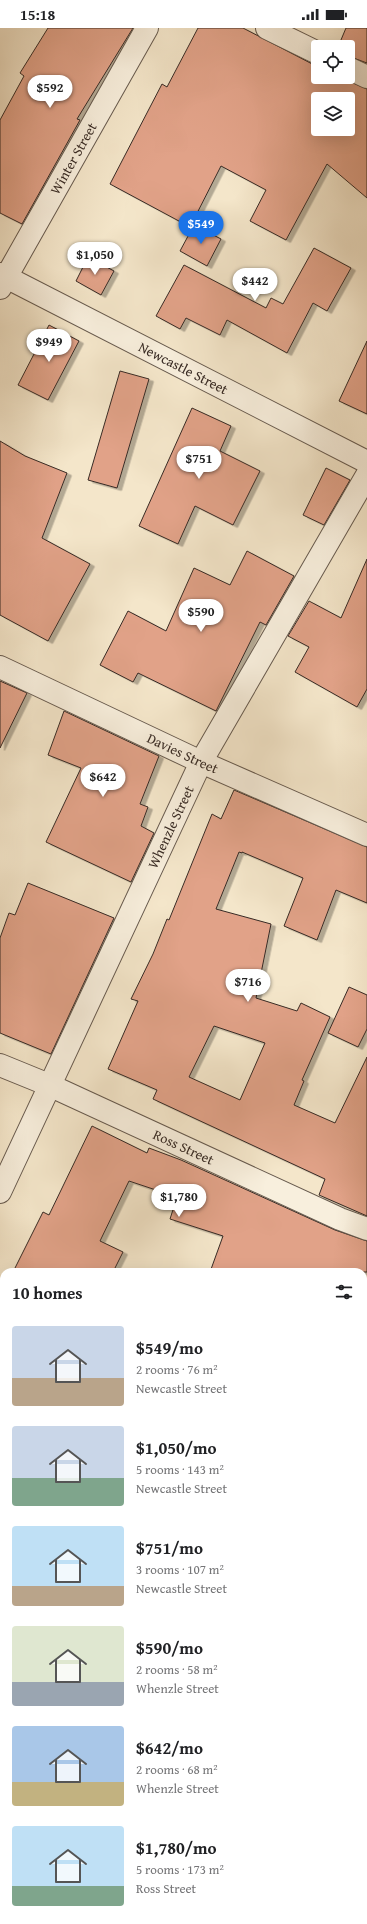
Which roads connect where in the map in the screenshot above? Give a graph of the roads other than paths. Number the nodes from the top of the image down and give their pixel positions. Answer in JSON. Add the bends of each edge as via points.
{"nodes":[{"id":1,"x":147,"y":28,"type":"edge"},
{"id":2,"x":267,"y":28,"type":"edge"},
{"id":3,"x":311,"y":50,"type":"edge"},
{"id":4,"x":355,"y":71,"type":"edge"},
{"id":5,"x":367,"y":77,"type":"edge"},
{"id":6,"x":2,"y":280,"type":"edge"},
{"id":7,"x":367,"y":462,"type":"edge"},
{"id":8,"x":367,"y":475,"type":"edge"},
{"id":9,"x":0,"y":667,"type":"edge"},
{"id":10,"x":201,"y":762,"type":"junction"},
{"id":11,"x":367,"y":835,"type":"edge"},
{"id":12,"x":0,"y":1065,"type":"edge"},
{"id":13,"x":49,"y":1085,"type":"junction"},
{"id":14,"x":0,"y":1192,"type":"edge"},
{"id":15,"x":367,"y":1229,"type":"edge"}],
"edges":[{"from":1,"to":6,"type":"street","name":"Winter Street"},
{"from":2,"to":3,"type":"street"},
{"from":4,"to":5,"type":"street"},
{"from":6,"to":7,"type":"street","name":"Newcastle Street"},
{"from":8,"to":10,"type":"street","name":"Whenzle Street"},
{"from":9,"to":10,"type":"street","name":"Davies Street"},
{"from":10,"to":11,"type":"street","name":"Davies Street"},
{"from":10,"to":13,"type":"street","name":"Whenzle Street"},
{"from":12,"to":13,"type":"street","name":"Ross Street"},
{"from":13,"to":14,"type":"street","name":"Whenzle Street"},
{"from":13,"to":15,"type":"street","name":"Ross Street","via":[[340,1219]]}]}
